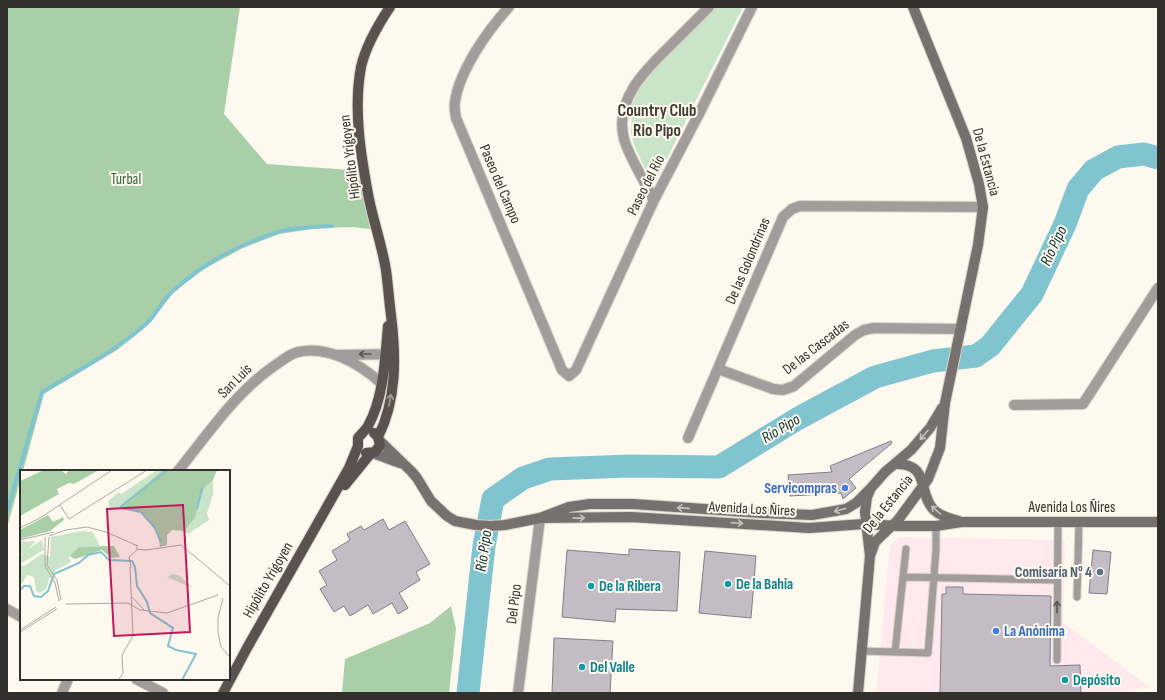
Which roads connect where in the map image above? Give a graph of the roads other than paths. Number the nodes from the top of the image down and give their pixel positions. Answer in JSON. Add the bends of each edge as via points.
{"nodes":[{"id":1,"x":390,"y":7,"type":"edge"},
{"id":2,"x":509,"y":7,"type":"edge"},
{"id":3,"x":709,"y":7,"type":"edge"},
{"id":4,"x":752,"y":7,"type":"edge"},
{"id":5,"x":914,"y":7,"type":"edge"},
{"id":6,"x":654,"y":200,"type":"junction"},
{"id":7,"x":983,"y":207,"type":"junction"},
{"id":8,"x":1158,"y":288,"type":"edge"},
{"id":9,"x":961,"y":329,"type":"junction"},
{"id":10,"x":390,"y":354,"type":"junction"},
{"id":11,"x":336,"y":355,"type":"junction"},
{"id":12,"x":718,"y":369,"type":"junction"},
{"id":13,"x":569,"y":376,"type":"joint"},
{"id":14,"x":381,"y":382,"type":"junction"},
{"id":15,"x":945,"y":403,"type":"junction"},
{"id":16,"x":1014,"y":405,"type":"dead end"},
{"id":17,"x":364,"y":433,"type":"junction"},
{"id":18,"x":688,"y":438,"type":"dead end"},
{"id":19,"x":379,"y":439,"type":"junction"},
{"id":20,"x":358,"y":446,"type":"junction"},
{"id":21,"x":372,"y":453,"type":"junction"},
{"id":22,"x":895,"y":464,"type":"junction"},
{"id":23,"x":407,"y":467,"type":"junction"},
{"id":24,"x":179,"y":470,"type":"edge"},
{"id":25,"x":924,"y":485,"type":"junction"},
{"id":26,"x":871,"y":488,"type":"junction"},
{"id":27,"x":329,"y":505,"type":"junction"},
{"id":28,"x":762,"y":513,"type":"junction"},
{"id":29,"x":540,"y":518,"type":"junction"},
{"id":30,"x":961,"y":522,"type":"junction"},
{"id":31,"x":1058,"y":522,"type":"junction"},
{"id":32,"x":1079,"y":522,"type":"junction"},
{"id":33,"x":1158,"y":522,"type":"edge"},
{"id":34,"x":867,"y":524,"type":"junction"},
{"id":35,"x":761,"y":525,"type":"junction"},
{"id":36,"x":892,"y":526,"type":"junction"},
{"id":37,"x":936,"y":526,"type":"junction"},
{"id":38,"x":906,"y":549,"type":"dead end"},
{"id":39,"x":870,"y":556,"type":"junction"},
{"id":40,"x":904,"y":577,"type":"junction"},
{"id":41,"x":933,"y":577,"type":"junction"},
{"id":42,"x":1057,"y":580,"type":"junction"},
{"id":43,"x":1077,"y":597,"type":"dead end"},
{"id":44,"x":7,"y":609,"type":"edge"},
{"id":45,"x":20,"y":616,"type":"edge"},
{"id":46,"x":861,"y":651,"type":"junction"},
{"id":47,"x":895,"y":652,"type":"junction"},
{"id":48,"x":1056,"y":660,"type":"dead end"},
{"id":49,"x":68,"y":680,"type":"edge"},
{"id":50,"x":138,"y":680,"type":"edge"},
{"id":51,"x":230,"y":680,"type":"edge"},
{"id":52,"x":230,"y":680,"type":"edge"},
{"id":53,"x":62,"y":693,"type":"edge"},
{"id":54,"x":163,"y":693,"type":"edge"},
{"id":55,"x":223,"y":693,"type":"edge"},
{"id":56,"x":518,"y":693,"type":"edge"},
{"id":57,"x":858,"y":693,"type":"edge"}],
"edges":[{"from":1,"to":10,"type":"main road","name":"Hipólito Yrigoyen","via":[[369,42],[362,66],[358,112],[369,199],[386,270],[390,308]]},
{"from":2,"to":13,"type":"street","name":"Paseo del Campo","via":[[489,30],[464,75],[454,104],[456,118],[562,370]]},
{"from":3,"to":6,"type":"street","via":[[650,66],[629,95],[625,107],[622,124],[624,139]]},
{"from":4,"to":6,"type":"street","name":"Paseo del Río"},
{"from":5,"to":7,"type":"street","name":"De la Estancia","via":[[966,138]]},
{"from":6,"to":13,"type":"street","name":"Paseo del Río","via":[[576,370]]},
{"from":7,"to":9,"type":"street","name":"De la Estancia"},
{"from":7,"to":12,"type":"street","name":"De las Golondrinas","via":[[800,206],[792,209],[783,217]]},
{"from":8,"to":16,"type":"street","via":[[1083,404]]},
{"from":9,"to":12,"type":"street","name":"De las Cascadas","via":[[864,330],[794,386],[783,390]]},
{"from":9,"to":15,"type":"street","name":"De la Estancia"},
{"from":10,"to":11,"type":"street","name":"San Luis","one_way":true},
{"from":10,"to":14,"type":"main road","name":"Hipólito Yrigoyen"},
{"from":19,"to":10,"type":"main road","name":"Hipólito Yrigoyen","one_way":true,"via":[[394,379]]},
{"from":11,"to":14,"type":"street","name":"San Luis","via":[[353,362]]},
{"from":11,"to":24,"type":"street","name":"San Luis","via":[[298,352],[267,371],[236,398]]},
{"from":12,"to":18,"type":"street","name":"De las Golondrinas"},
{"from":14,"to":17,"type":"main road","name":"Hipólito Yrigoyen","via":[[378,400]]},
{"from":15,"to":22,"type":"street","name":"De la Estancia","one_way":true,"via":[[930,428]]},
{"from":15,"to":25,"type":"street","name":"De la Estancia","via":[[940,448]]},
{"from":17,"to":19,"type":"main road","via":[[372,432]]},
{"from":17,"to":20,"type":"main road","name":"Hipólito Yrigoyen","via":[[358,438]]},
{"from":19,"to":21,"type":"main road","name":"Hipólito Yrigoyen","via":[[378,449]]},
{"from":19,"to":23,"type":"street"},
{"from":20,"to":21,"type":"main road","via":[[364,453]]},
{"from":20,"to":27,"type":"main road","name":"Hipólito Yrigoyen","via":[[350,468]]},
{"from":21,"to":23,"type":"street"},
{"from":21,"to":27,"type":"main road","name":"Hipólito Yrigoyen"},
{"from":22,"to":25,"type":"street","name":"Avenida Los Ñires","via":[[910,465]]},
{"from":22,"to":26,"type":"street","name":"De la Estancia"},
{"from":23,"to":29,"type":"street","name":"Avenida Los Ñires","via":[[431,501],[455,521],[490,526]]},
{"from":30,"to":25,"type":"street","name":"Avenida Los Ñires","one_way":true,"via":[[934,510],[928,501]]},
{"from":25,"to":36,"type":"street","name":"De la Estancia"},
{"from":26,"to":28,"type":"street","name":"Avenida Los Ñires","one_way":true,"via":[[856,503],[841,511],[812,515]]},
{"from":26,"to":34,"type":"street","name":"De la Estancia","via":[[865,504]]},
{"from":27,"to":52,"type":"main road","name":"Hipólito Yrigoyen"},
{"from":28,"to":29,"type":"street","name":"Avenida Los Ñires","one_way":true,"via":[[633,504],[590,504],[569,507]]},
{"from":28,"to":35,"type":"street"},
{"from":29,"to":35,"type":"street","name":"Avenida Los Ñires","one_way":true,"via":[[632,517]]},
{"from":29,"to":56,"type":"street","name":"Del Pipo"},
{"from":30,"to":31,"type":"street","name":"Avenida Los Ñires"},
{"from":30,"to":37,"type":"street","name":"Avenida Los Ñires"},
{"from":31,"to":32,"type":"street","name":"Avenida Los Ñires"},
{"from":31,"to":42,"type":"lane"},
{"from":32,"to":33,"type":"street","name":"Avenida Los Ñires"},
{"from":32,"to":43,"type":"lane"},
{"from":34,"to":35,"type":"street","name":"Avenida Los Ñires","via":[[809,528]]},
{"from":34,"to":36,"type":"street","name":"Avenida Los Ñires"},
{"from":34,"to":39,"type":"street","name":"De la Estancia"},
{"from":36,"to":37,"type":"street","name":"Avenida Los Ñires"},
{"from":36,"to":39,"type":"street","name":"De la Estancia","via":[[875,542]]},
{"from":37,"to":41,"type":"lane"},
{"from":38,"to":40,"type":"lane"},
{"from":39,"to":46,"type":"street","name":"De la Estancia"},
{"from":40,"to":41,"type":"lane"},
{"from":40,"to":47,"type":"lane"},
{"from":41,"to":42,"type":"lane"},
{"from":41,"to":47,"type":"lane","via":[[928,653]]},
{"from":48,"to":42,"type":"lane","one_way":true},
{"from":44,"to":45,"type":"street"},
{"from":46,"to":47,"type":"lane"},
{"from":46,"to":57,"type":"street","name":"De la Estancia"},
{"from":49,"to":53,"type":"street"},
{"from":50,"to":54,"type":"street"},
{"from":51,"to":55,"type":"main road","name":"Hipólito Yrigoyen"}]}
